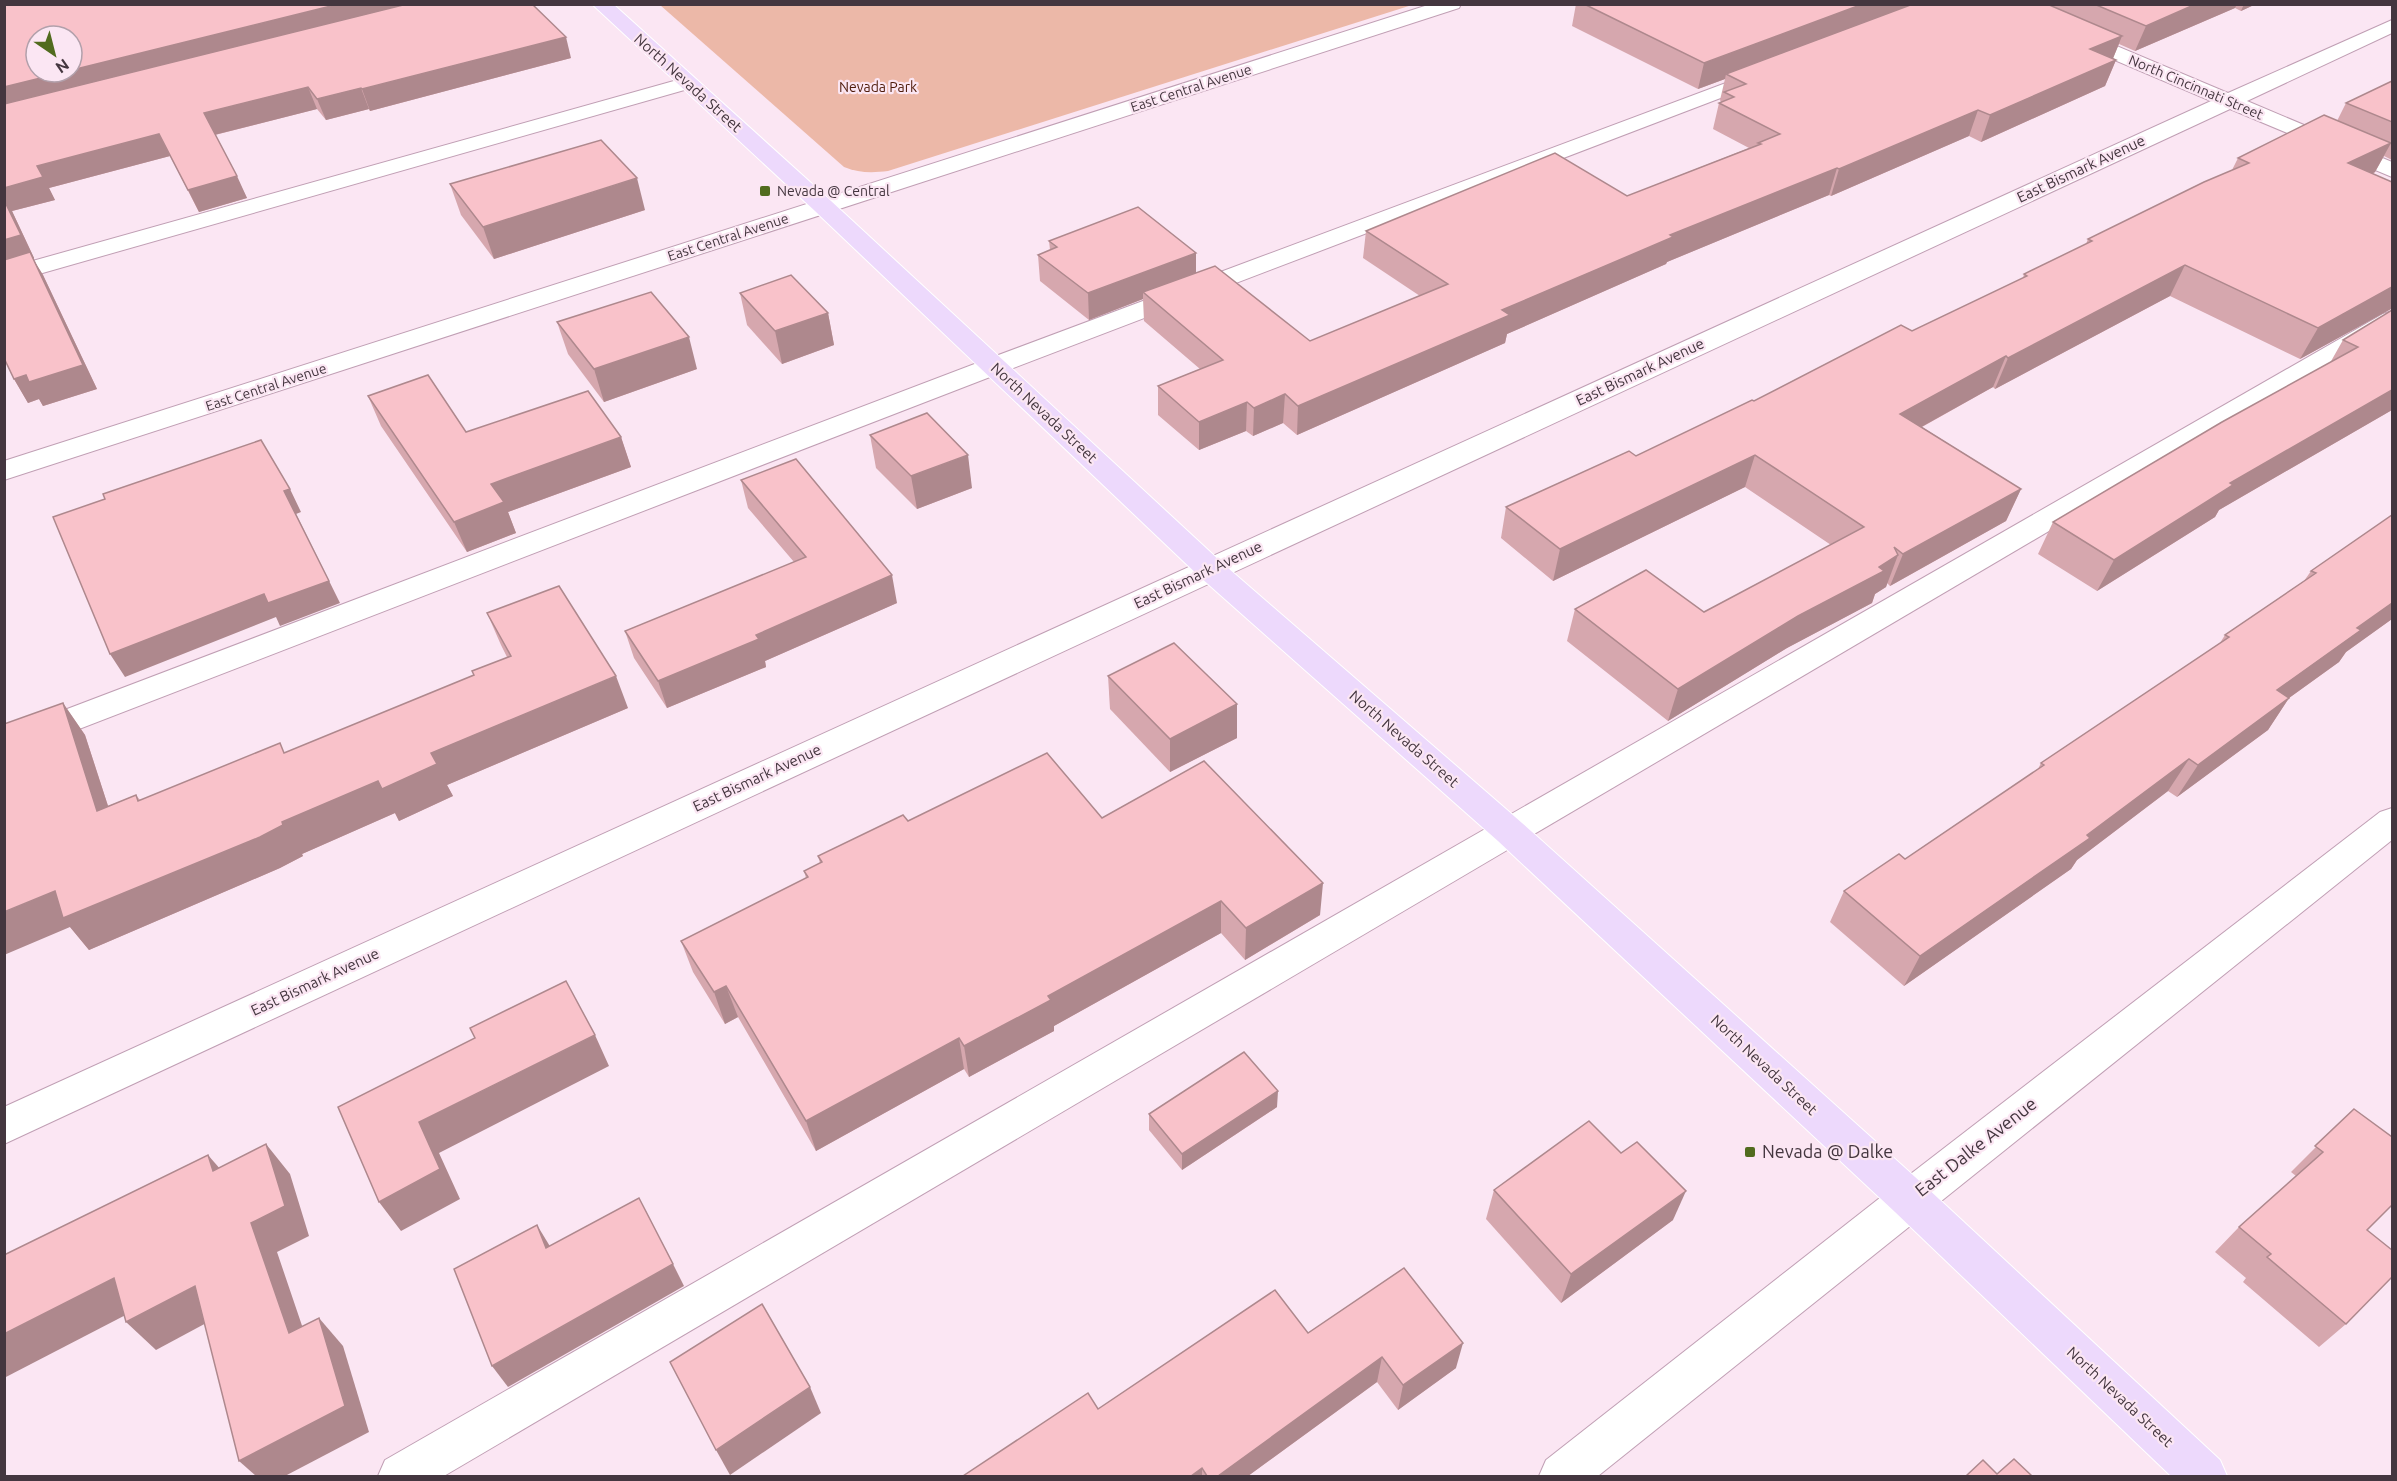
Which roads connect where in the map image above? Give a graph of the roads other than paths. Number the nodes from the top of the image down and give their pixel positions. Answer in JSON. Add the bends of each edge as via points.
{"nodes":[{"id":1,"x":601,"y":4,"type":"edge"},
{"id":2,"x":1452,"y":4,"type":"edge"},
{"id":3,"x":1999,"y":4,"type":"edge"},
{"id":4,"x":2392,"y":26,"type":"edge"},
{"id":5,"x":1794,"y":63,"type":"edge"},
{"id":6,"x":688,"y":83,"type":"junction"},
{"id":7,"x":2230,"y":101,"type":"junction"},
{"id":8,"x":2392,"y":170,"type":"edge"},
{"id":9,"x":824,"y":206,"type":"junction"},
{"id":10,"x":4,"y":277,"type":"edge"},
{"id":11,"x":2392,"y":319,"type":"edge"},
{"id":12,"x":994,"y":366,"type":"junction"},
{"id":13,"x":4,"y":471,"type":"edge"},
{"id":14,"x":1210,"y":569,"type":"junction"},
{"id":15,"x":4,"y":746,"type":"edge"},
{"id":16,"x":2392,"y":821,"type":"edge"},
{"id":17,"x":1510,"y":832,"type":"junction"},
{"id":18,"x":4,"y":1126,"type":"edge"},
{"id":19,"x":1910,"y":1199,"type":"junction"},
{"id":20,"x":401,"y":1476,"type":"edge"},
{"id":21,"x":1562,"y":1476,"type":"edge"},
{"id":22,"x":2204,"y":1476,"type":"edge"}],
"edges":[{"from":1,"to":6,"type":"main road","name":"North Nevada Street"},
{"from":2,"to":9,"type":"street","name":"East Central Avenue"},
{"from":3,"to":7,"type":"street","name":"North Cincinnati Street"},
{"from":4,"to":7,"type":"street","name":"East Bismark Avenue"},
{"from":5,"to":12,"type":"street"},
{"from":6,"to":9,"type":"main road","name":"North Nevada Street"},
{"from":6,"to":10,"type":"street"},
{"from":7,"to":8,"type":"street","name":"North Cincinnati Street"},
{"from":7,"to":14,"type":"street","name":"East Bismark Avenue"},
{"from":9,"to":12,"type":"main road","name":"North Nevada Street"},
{"from":9,"to":13,"type":"street","name":"East Central Avenue"},
{"from":11,"to":17,"type":"street"},
{"from":12,"to":14,"type":"main road","name":"North Nevada Street"},
{"from":12,"to":15,"type":"street"},
{"from":14,"to":17,"type":"main road","name":"North Nevada Street"},
{"from":14,"to":18,"type":"street","name":"East Bismark Avenue"},
{"from":16,"to":19,"type":"street","name":"East Dalke Avenue"},
{"from":17,"to":19,"type":"main road","name":"North Nevada Street"},
{"from":17,"to":20,"type":"street"},
{"from":19,"to":21,"type":"street","name":"East Dalke Avenue"},
{"from":19,"to":22,"type":"main road","name":"North Nevada Street"}]}
